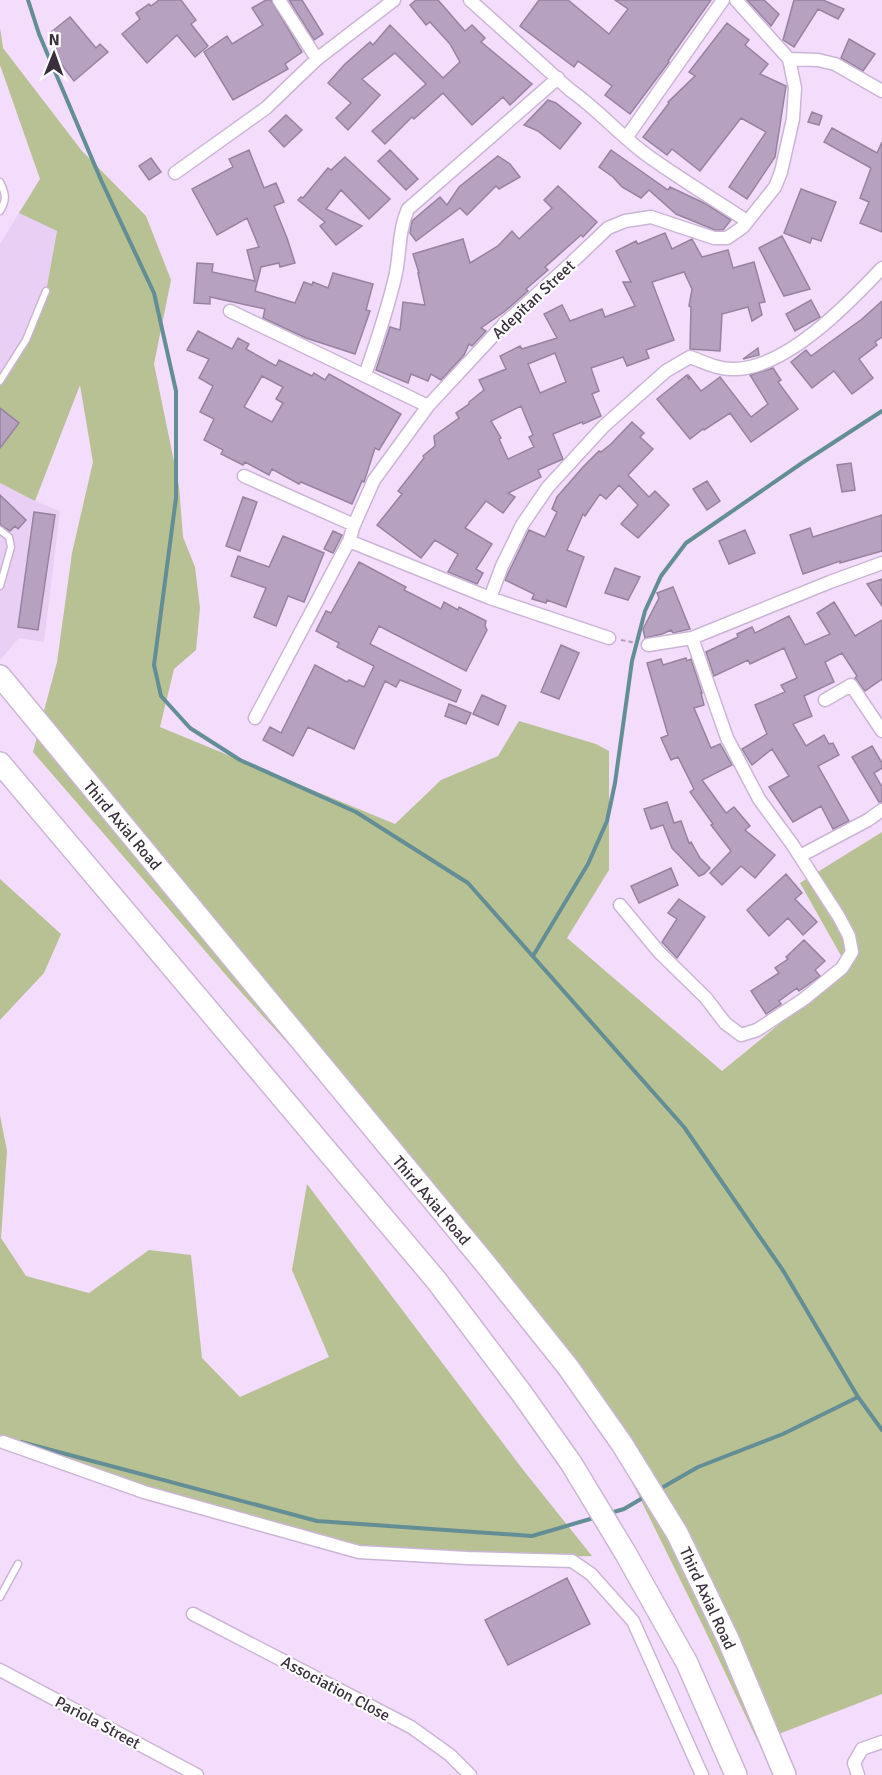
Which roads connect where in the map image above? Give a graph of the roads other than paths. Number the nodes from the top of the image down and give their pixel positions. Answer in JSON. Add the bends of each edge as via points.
{"nodes":[{"id":1,"x":279,"y":0,"type":"edge"},
{"id":2,"x":394,"y":0,"type":"edge"},
{"id":3,"x":471,"y":0,"type":"edge"},
{"id":4,"x":723,"y":0,"type":"edge"},
{"id":5,"x":736,"y":0,"type":"edge"},
{"id":6,"x":317,"y":59,"type":"junction"},
{"id":7,"x":789,"y":59,"type":"junction"},
{"id":8,"x":558,"y":78,"type":"junction"},
{"id":9,"x":882,"y":91,"type":"edge"},
{"id":10,"x":626,"y":138,"type":"junction"},
{"id":11,"x":175,"y":173,"type":"dead end"},
{"id":12,"x":0,"y":182,"type":"edge"},
{"id":13,"x":0,"y":211,"type":"edge"},
{"id":14,"x":747,"y":221,"type":"junction"},
{"id":15,"x":882,"y":268,"type":"edge"},
{"id":16,"x":46,"y":291,"type":"dead end"},
{"id":17,"x":230,"y":311,"type":"dead end"},
{"id":18,"x":365,"y":375,"type":"junction"},
{"id":19,"x":0,"y":381,"type":"edge"},
{"id":20,"x":428,"y":406,"type":"junction"},
{"id":21,"x":244,"y":476,"type":"dead end"},
{"id":22,"x":354,"y":525,"type":"junction"},
{"id":23,"x":0,"y":530,"type":"edge"},
{"id":24,"x":349,"y":541,"type":"junction"},
{"id":25,"x":882,"y":563,"type":"edge"},
{"id":26,"x":0,"y":586,"type":"edge"},
{"id":27,"x":490,"y":598,"type":"junction"},
{"id":28,"x":611,"y":638,"type":"road end"},
{"id":29,"x":692,"y":638,"type":"junction"},
{"id":30,"x":644,"y":645,"type":"road end"},
{"id":31,"x":0,"y":676,"type":"edge"},
{"id":32,"x":825,"y":700,"type":"dead end"},
{"id":33,"x":255,"y":718,"type":"dead end"},
{"id":34,"x":882,"y":730,"type":"edge"},
{"id":35,"x":0,"y":763,"type":"edge"},
{"id":36,"x":882,"y":810,"type":"edge"},
{"id":37,"x":800,"y":856,"type":"junction"},
{"id":38,"x":620,"y":906,"type":"dead end"},
{"id":39,"x":3,"y":1442,"type":"dead end"},
{"id":40,"x":18,"y":1564,"type":"dead end"},
{"id":41,"x":0,"y":1597,"type":"edge"},
{"id":42,"x":193,"y":1614,"type":"dead end"},
{"id":43,"x":0,"y":1670,"type":"edge"},
{"id":44,"x":882,"y":1742,"type":"edge"},
{"id":45,"x":197,"y":1775,"type":"edge"},
{"id":46,"x":470,"y":1775,"type":"edge"},
{"id":47,"x":702,"y":1775,"type":"edge"},
{"id":48,"x":736,"y":1775,"type":"edge"},
{"id":49,"x":785,"y":1775,"type":"edge"},
{"id":50,"x":858,"y":1775,"type":"edge"}],
"edges":[{"from":1,"to":6,"type":"street"},
{"from":2,"to":6,"type":"street"},
{"from":3,"to":8,"type":"street"},
{"from":4,"to":10,"type":"street"},
{"from":5,"to":7,"type":"street"},
{"from":6,"to":11,"type":"street","via":[[266,108]]},
{"from":7,"to":9,"type":"street","via":[[835,64]]},
{"from":7,"to":14,"type":"street","name":"Adepitan Street","via":[[795,88],[793,119],[781,172],[776,186]]},
{"from":8,"to":10,"type":"street"},
{"from":8,"to":18,"type":"street","via":[[408,209],[387,311]]},
{"from":10,"to":14,"type":"street"},
{"from":12,"to":13,"type":"lane","via":[[6,202]]},
{"from":14,"to":20,"type":"street","name":"Adepitan Street","via":[[727,238],[714,238],[651,217],[608,228],[505,323]]},
{"from":15,"to":27,"type":"street","via":[[835,316],[774,357],[752,367],[722,369],[690,357],[666,371],[604,426],[548,487],[522,525]]},
{"from":16,"to":19,"type":"lane","via":[[26,340]]},
{"from":17,"to":18,"type":"street"},
{"from":18,"to":20,"type":"street"},
{"from":20,"to":22,"type":"street","name":"Adepitan Street","via":[[374,480]]},
{"from":21,"to":22,"type":"street"},
{"from":22,"to":24,"type":"street","name":"Adepitan Street"},
{"from":23,"to":26,"type":"lane","via":[[9,537],[11,547]]},
{"from":24,"to":27,"type":"street"},
{"from":24,"to":33,"type":"street","name":"Adepitan Street"},
{"from":25,"to":29,"type":"street"},
{"from":27,"to":28,"type":"street"},
{"from":29,"to":30,"type":"street"},
{"from":29,"to":37,"type":"street","via":[[727,738],[759,799]]},
{"from":31,"to":49,"type":"highway","name":"Third Axial Road","via":[[568,1367],[622,1444],[676,1533],[728,1639]]},
{"from":32,"to":34,"type":"street","via":[[851,685]]},
{"from":35,"to":48,"type":"highway","via":[[436,1280],[520,1391],[571,1463],[626,1554],[687,1664]]},
{"from":36,"to":37,"type":"street"},
{"from":37,"to":38,"type":"street","via":[[839,917],[852,952],[842,968],[804,999],[757,1030],[741,1035],[658,952]]},
{"from":39,"to":47,"type":"street","via":[[144,1492],[359,1552],[572,1561],[591,1574],[633,1621]]},
{"from":40,"to":41,"type":"lane"},
{"from":42,"to":46,"type":"street","name":"Association Close","via":[[411,1727]]},
{"from":43,"to":45,"type":"street","name":"Pariola Street"},
{"from":44,"to":50,"type":"street","via":[[862,1749],[854,1763]]}]}
